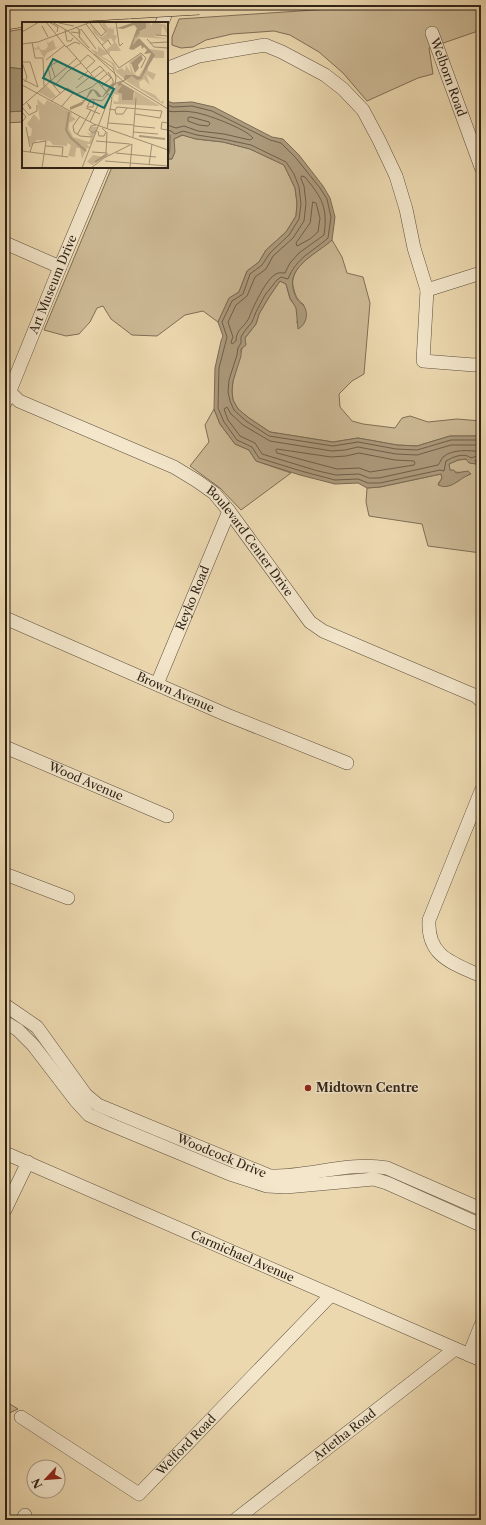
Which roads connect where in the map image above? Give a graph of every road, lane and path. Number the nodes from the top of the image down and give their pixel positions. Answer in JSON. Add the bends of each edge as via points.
{"nodes":[{"id":1,"x":169,"y":5,"type":"edge"},
{"id":2,"x":199,"y":5,"type":"edge"},
{"id":3,"x":5,"y":20,"type":"edge"},
{"id":4,"x":162,"y":22,"type":"edge"},
{"id":5,"x":432,"y":33,"type":"dead end"},
{"id":6,"x":168,"y":67,"type":"edge"},
{"id":7,"x":480,"y":163,"type":"edge"},
{"id":8,"x":102,"y":168,"type":"edge"},
{"id":9,"x":5,"y":244,"type":"edge"},
{"id":10,"x":60,"y":267,"type":"junction"},
{"id":11,"x":481,"y":273,"type":"edge"},
{"id":12,"x":427,"y":290,"type":"junction"},
{"id":13,"x":481,"y":364,"type":"edge"},
{"id":14,"x":6,"y":394,"type":"edge"},
{"id":15,"x":229,"y":511,"type":"junction"},
{"id":16,"x":5,"y":618,"type":"edge"},
{"id":17,"x":157,"y":684,"type":"junction"},
{"id":18,"x":481,"y":701,"type":"edge"},
{"id":19,"x":5,"y":747,"type":"edge"},
{"id":20,"x":347,"y":763,"type":"dead end"},
{"id":21,"x":481,"y":791,"type":"edge"},
{"id":22,"x":167,"y":816,"type":"dead end"},
{"id":23,"x":5,"y":874,"type":"edge"},
{"id":24,"x":68,"y":898,"type":"dead end"},
{"id":25,"x":481,"y":976,"type":"edge"},
{"id":26,"x":5,"y":1005,"type":"edge"},
{"id":27,"x":5,"y":1022,"type":"edge"},
{"id":28,"x":5,"y":1153,"type":"edge"},
{"id":29,"x":28,"y":1162,"type":"junction"},
{"id":30,"x":481,"y":1209,"type":"edge"},
{"id":31,"x":5,"y":1210,"type":"edge"},
{"id":32,"x":481,"y":1225,"type":"edge"},
{"id":33,"x":331,"y":1295,"type":"junction"},
{"id":34,"x":481,"y":1325,"type":"edge"},
{"id":35,"x":455,"y":1349,"type":"junction"},
{"id":36,"x":469,"y":1354,"type":"junction"},
{"id":37,"x":481,"y":1360,"type":"edge"},
{"id":38,"x":21,"y":1417,"type":"dead end"},
{"id":39,"x":235,"y":1520,"type":"edge"}],
"edges":[{"from":1,"to":4,"type":"street"},
{"from":2,"to":3,"type":"highway","bridge":true,"via":[[44,14]]},
{"from":5,"to":7,"type":"street","name":"Welborn Road"},
{"from":6,"to":12,"type":"street","via":[[199,56],[265,45],[325,75],[343,88],[363,110],[396,176]]},
{"from":8,"to":10,"type":"street","name":"Art Museum Drive"},
{"from":9,"to":10,"type":"street"},
{"from":10,"to":14,"type":"street","name":"Art Museum Drive"},
{"from":11,"to":12,"type":"street"},
{"from":12,"to":13,"type":"street","via":[[423,361]]},
{"from":14,"to":15,"type":"street","name":"Boulevard Center Drive","via":[[174,467],[214,493]]},
{"from":15,"to":17,"type":"street","name":"Reyko Road"},
{"from":15,"to":18,"type":"street","name":"Boulevard Center Drive","via":[[310,622],[323,631],[476,696]]},
{"from":16,"to":17,"type":"street","name":"Brown Avenue"},
{"from":17,"to":20,"type":"street","name":"Brown Avenue"},
{"from":19,"to":22,"type":"street","name":"Wood Avenue"},
{"from":21,"to":25,"type":"street","via":[[429,920],[428,932],[437,952],[445,959]]},
{"from":23,"to":24,"type":"street"},
{"from":26,"to":30,"type":"street","name":"Woodcock Drive","via":[[37,1027],[86,1095],[104,1108],[270,1176],[360,1166],[387,1168]]},
{"from":27,"to":32,"type":"street","name":"Woodcock Drive","via":[[18,1030],[33,1045],[89,1115],[107,1123],[262,1185],[286,1187],[374,1179]]},
{"from":28,"to":29,"type":"street","name":"Carmichael Avenue"},
{"from":29,"to":31,"type":"street"},
{"from":29,"to":33,"type":"street","name":"Carmichael Avenue"},
{"from":33,"to":35,"type":"street","name":"Carmichael Avenue"},
{"from":33,"to":38,"type":"street","name":"Welford Road","via":[[139,1494]]},
{"from":34,"to":36,"type":"street"},
{"from":35,"to":36,"type":"street","name":"Carmichael Avenue"},
{"from":35,"to":39,"type":"street","name":"Arletha Road"},
{"from":36,"to":37,"type":"street","name":"Carmichael Avenue"}]}
